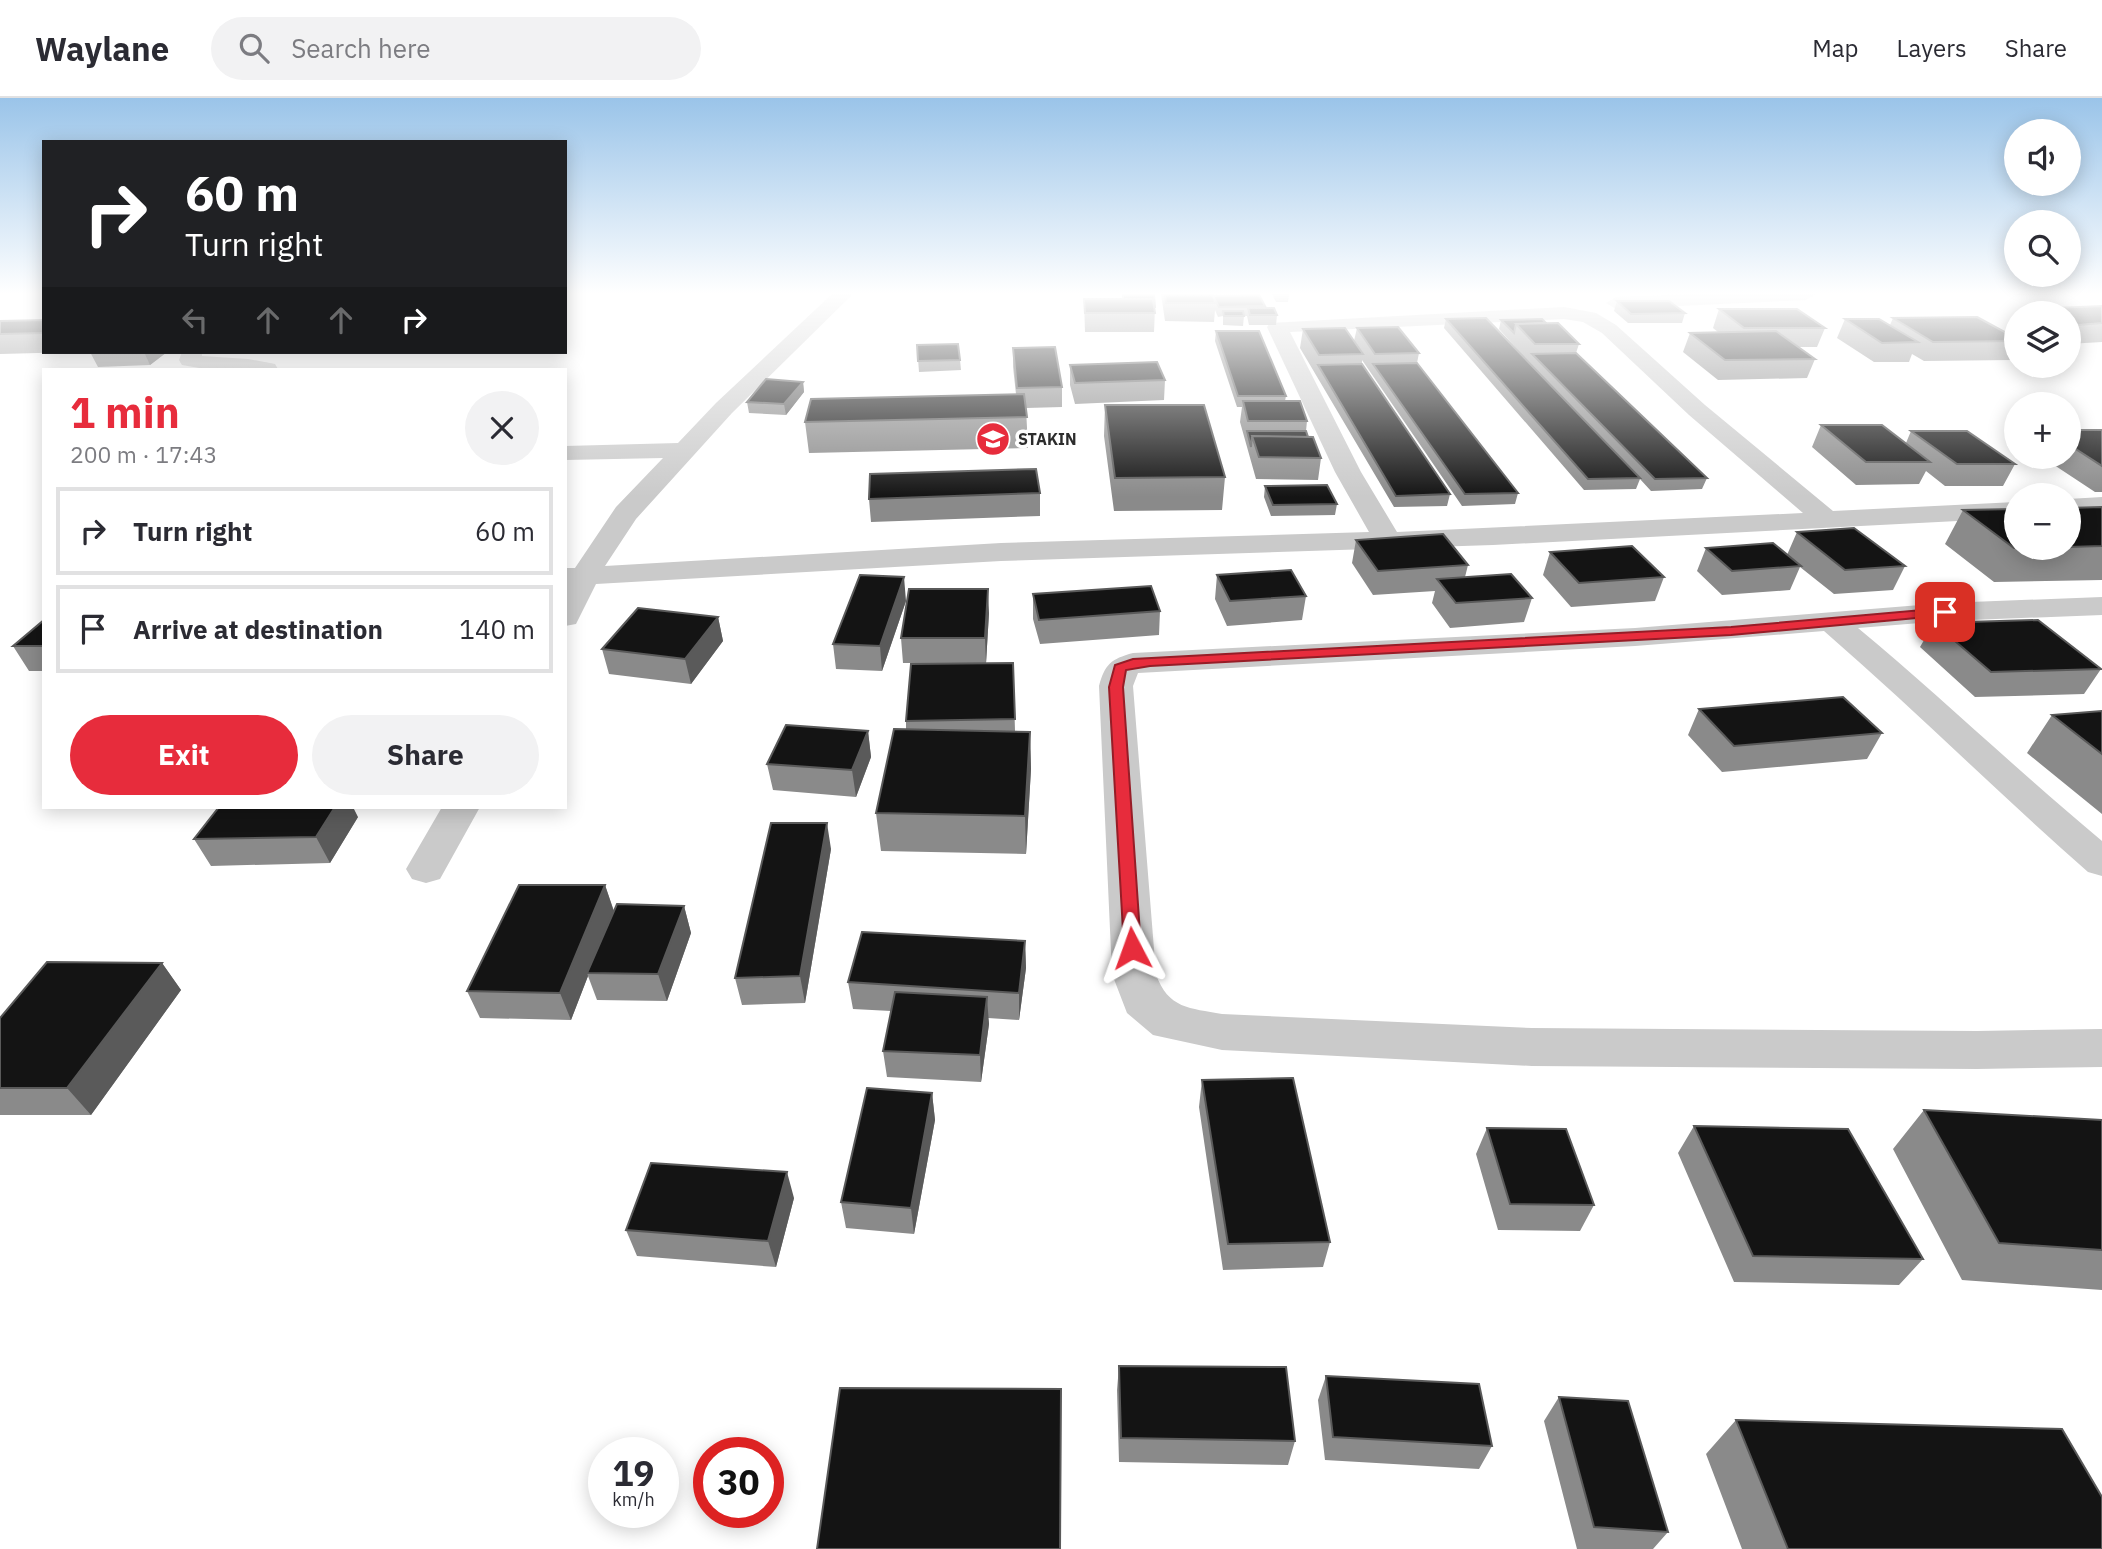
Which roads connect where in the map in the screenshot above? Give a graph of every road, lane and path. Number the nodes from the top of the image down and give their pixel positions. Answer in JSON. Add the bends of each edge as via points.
{"nodes":[{"id":1,"x":196,"y":362,"type":"edge"},
{"id":2,"x":774,"y":362,"type":"edge"},
{"id":3,"x":1294,"y":362,"type":"edge"},
{"id":4,"x":1644,"y":362,"type":"edge"},
{"id":5,"x":264,"y":368,"type":"edge"},
{"id":6,"x":684,"y":450,"type":"junction"},
{"id":7,"x":567,"y":453,"type":"edge"},
{"id":8,"x":2102,"y":505,"type":"edge"},
{"id":9,"x":2081,"y":506,"type":"edge"},
{"id":10,"x":2004,"y":511,"type":"edge"},
{"id":11,"x":1825,"y":518,"type":"junction"},
{"id":12,"x":1387,"y":539,"type":"junction"},
{"id":13,"x":576,"y":577,"type":"edge"},
{"id":14,"x":2102,"y":606,"type":"edge"},
{"id":15,"x":567,"y":610,"type":"edge"},
{"id":16,"x":1833,"y":623,"type":"junction"},
{"id":17,"x":460,"y":809,"type":"edge"},
{"id":18,"x":2102,"y":862,"type":"edge"},
{"id":19,"x":426,"y":869,"type":"dead end"},
{"id":20,"x":2102,"y":1048,"type":"edge"}],
"edges":[{"from":1,"to":5,"type":"street"},
{"from":2,"to":6,"type":"street"},
{"from":3,"to":12,"type":"street"},
{"from":4,"to":11,"type":"street"},
{"from":6,"to":7,"type":"street"},
{"from":6,"to":13,"type":"street"},
{"from":8,"to":9,"type":"street"},
{"from":10,"to":11,"type":"street"},
{"from":11,"to":12,"type":"street"},
{"from":12,"to":13,"type":"street","via":[[1014,552]]},
{"from":13,"to":15,"type":"street"},
{"from":14,"to":16,"type":"street","via":[[1945,612]]},
{"from":16,"to":18,"type":"street"},
{"from":16,"to":20,"type":"street","via":[[1133,663],[1119,668],[1116,687],[1134,974],[1143,1001],[1169,1023],[1249,1034],[1532,1047]]},
{"from":17,"to":19,"type":"street"}]}
